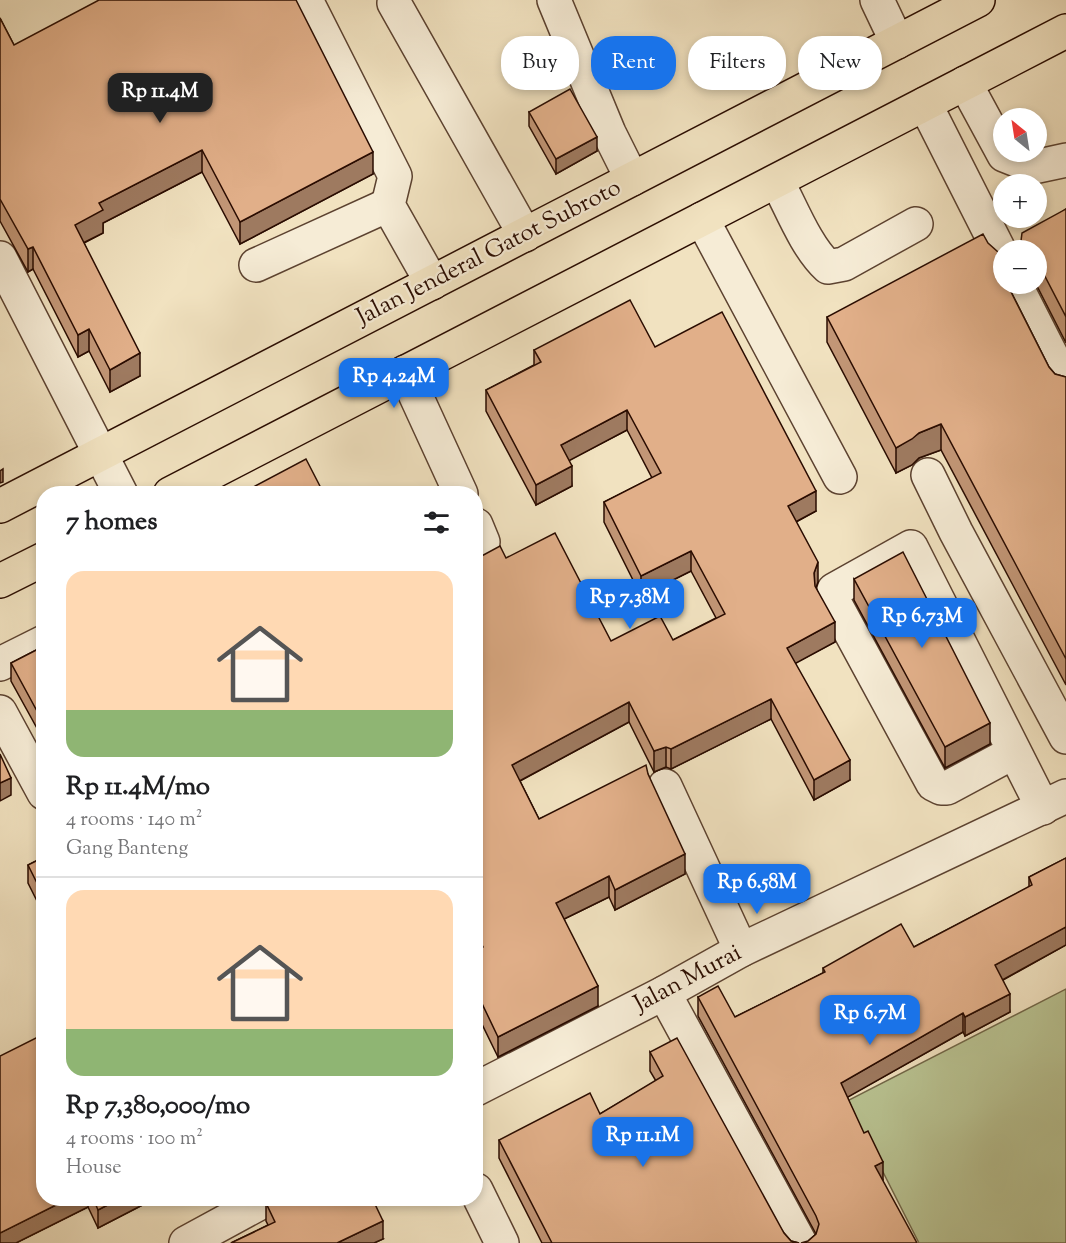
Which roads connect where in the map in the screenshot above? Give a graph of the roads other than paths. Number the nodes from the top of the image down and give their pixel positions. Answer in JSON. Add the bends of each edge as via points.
{"nodes":[{"id":1,"x":306,"y":0,"type":"edge"},
{"id":2,"x":554,"y":0,"type":"edge"},
{"id":3,"x":877,"y":0,"type":"edge"},
{"id":4,"x":978,"y":0,"type":"edge"},
{"id":5,"x":394,"y":3,"type":"dead end"},
{"id":6,"x":1066,"y":31,"type":"edge"},
{"id":7,"x":897,"y":42,"type":"junction"},
{"id":8,"x":965,"y":83,"type":"junction"},
{"id":9,"x":925,"y":104,"type":"junction"},
{"id":10,"x":1066,"y":160,"type":"edge"},
{"id":11,"x":632,"y":179,"type":"junction"},
{"id":12,"x":777,"y":181,"type":"junction"},
{"id":13,"x":388,"y":205,"type":"junction"},
{"id":14,"x":702,"y":219,"type":"junction"},
{"id":15,"x":916,"y":224,"type":"dead end"},
{"id":16,"x":525,"y":235,"type":"junction"},
{"id":17,"x":994,"y":240,"type":"edge"},
{"id":18,"x":0,"y":258,"type":"edge"},
{"id":19,"x":256,"y":264,"type":"dead end"},
{"id":20,"x":432,"y":283,"type":"junction"},
{"id":21,"x":1020,"y":294,"type":"edge"},
{"id":22,"x":405,"y":372,"type":"junction"},
{"id":23,"x":1066,"y":384,"type":"edge"},
{"id":24,"x":100,"y":454,"type":"junction"},
{"id":25,"x":928,"y":475,"type":"dead end"},
{"id":26,"x":840,"y":477,"type":"dead end"},
{"id":27,"x":38,"y":486,"type":"edge"},
{"id":28,"x":117,"y":486,"type":"edge"},
{"id":29,"x":185,"y":486,"type":"edge"},
{"id":30,"x":457,"y":486,"type":"edge"},
{"id":31,"x":36,"y":487,"type":"edge"},
{"id":32,"x":0,"y":506,"type":"edge"},
{"id":33,"x":956,"y":532,"type":"junction"},
{"id":34,"x":911,"y":548,"type":"junction"},
{"id":35,"x":36,"y":563,"type":"edge"},
{"id":36,"x":0,"y":581,"type":"edge"},
{"id":37,"x":36,"y":646,"type":"edge"},
{"id":38,"x":0,"y":664,"type":"edge"},
{"id":39,"x":0,"y":711,"type":"edge"},
{"id":40,"x":1066,"y":737,"type":"edge"},
{"id":41,"x":1014,"y":752,"type":"junction"},
{"id":42,"x":36,"y":778,"type":"edge"},
{"id":43,"x":665,"y":786,"type":"dead end"},
{"id":44,"x":1054,"y":802,"type":"edge"},
{"id":45,"x":741,"y":950,"type":"junction"},
{"id":46,"x":664,"y":993,"type":"junction"},
{"id":47,"x":483,"y":1085,"type":"edge"},
{"id":48,"x":483,"y":1204,"type":"edge"},
{"id":49,"x":254,"y":1206,"type":"edge"},
{"id":50,"x":186,"y":1243,"type":"edge"},
{"id":51,"x":502,"y":1243,"type":"edge"},
{"id":52,"x":800,"y":1243,"type":"edge"}],
"edges":[{"from":1,"to":13,"type":"street","via":[[395,176]]},
{"from":2,"to":11,"type":"street"},
{"from":3,"to":7,"type":"street"},
{"from":4,"to":7,"type":"main road","name":"Jalan Jenderal Gatot Subroto"},
{"from":5,"to":16,"type":"street"},
{"from":6,"to":8,"type":"main road"},
{"from":7,"to":11,"type":"main road","name":"Jalan Jenderal Gatot Subroto"},
{"from":8,"to":9,"type":"main road"},
{"from":8,"to":10,"type":"street","via":[[1004,155],[1035,167]]},
{"from":9,"to":12,"type":"main road"},
{"from":9,"to":17,"type":"street"},
{"from":11,"to":16,"type":"main road","name":"Jalan Jenderal Gatot Subroto"},
{"from":12,"to":14,"type":"main road"},
{"from":12,"to":15,"type":"street","via":[[828,267],[844,264]]},
{"from":13,"to":19,"type":"street"},
{"from":13,"to":20,"type":"street"},
{"from":14,"to":22,"type":"main road"},
{"from":14,"to":26,"type":"street"},
{"from":16,"to":20,"type":"main road","name":"Jalan Jenderal Gatot Subroto"},
{"from":18,"to":24,"type":"street"},
{"from":20,"to":24,"type":"main road","name":"Jalan Jenderal Gatot Subroto"},
{"from":21,"to":23,"type":"street"},
{"from":22,"to":29,"type":"main road"},
{"from":22,"to":30,"type":"street"},
{"from":24,"to":27,"type":"main road","name":"Jalan Jenderal Gatot Subroto"},
{"from":24,"to":28,"type":"street"},
{"from":25,"to":33,"type":"street"},
{"from":31,"to":32,"type":"main road","name":"Jalan Jenderal Gatot Subroto"},
{"from":33,"to":34,"type":"street"},
{"from":33,"to":40,"type":"street"},
{"from":34,"to":41,"type":"street"},
{"from":34,"to":41,"type":"street","via":[[834,590],[832,598],[933,784],[947,788]]},
{"from":35,"to":36,"type":"main road"},
{"from":37,"to":38,"type":"street"},
{"from":39,"to":42,"type":"street"},
{"from":41,"to":44,"type":"street"},
{"from":43,"to":45,"type":"street"},
{"from":44,"to":45,"type":"street","name":"Jalan Murai"},
{"from":45,"to":46,"type":"street","name":"Jalan Murai"},
{"from":46,"to":47,"type":"street","name":"Jalan Murai"},
{"from":46,"to":52,"type":"street"},
{"from":48,"to":51,"type":"street"},
{"from":49,"to":50,"type":"street"}]}
